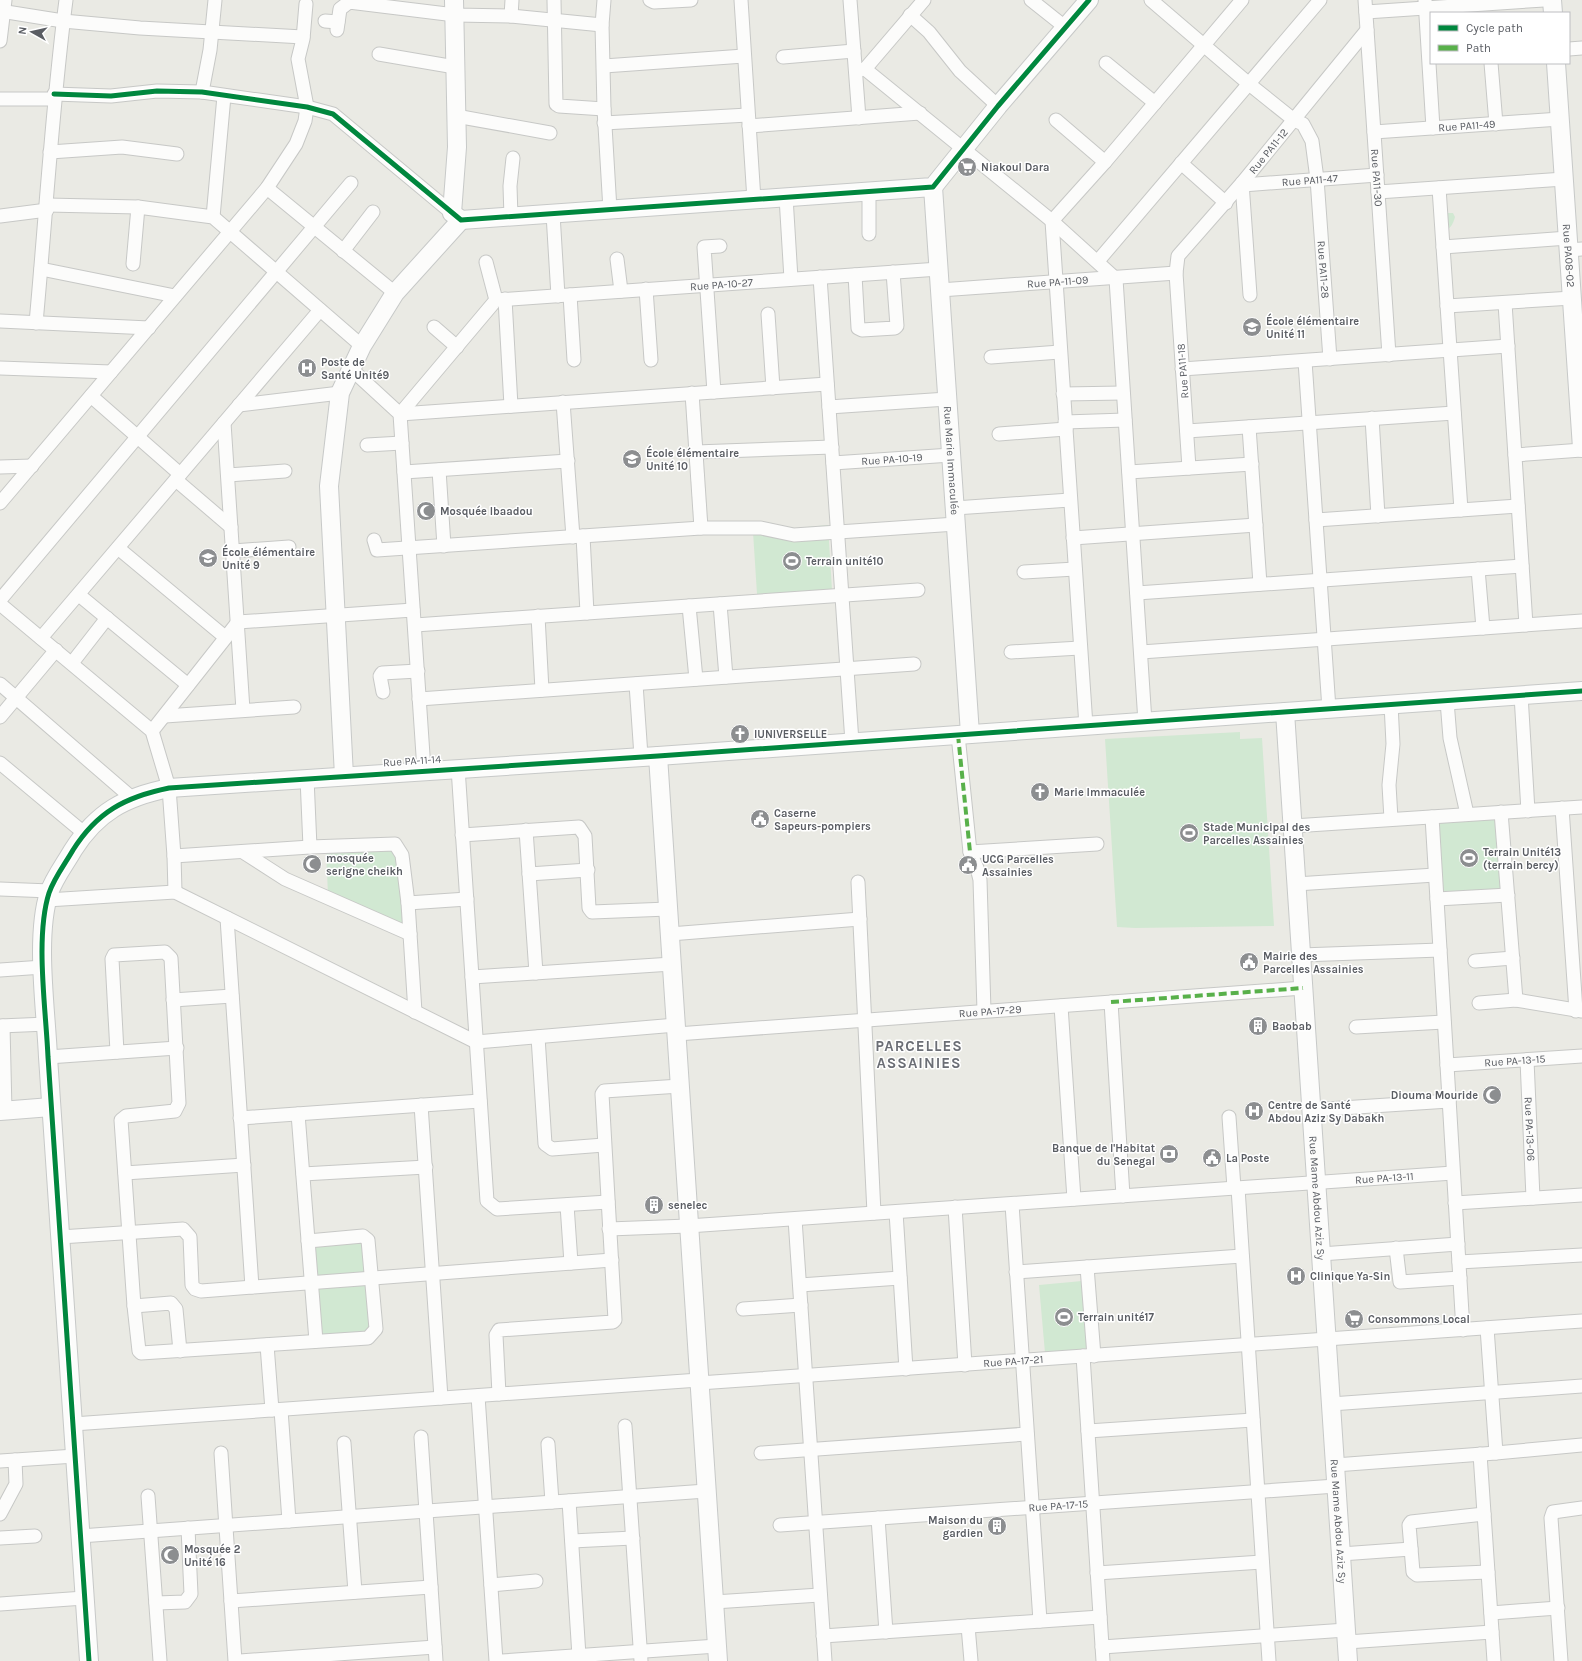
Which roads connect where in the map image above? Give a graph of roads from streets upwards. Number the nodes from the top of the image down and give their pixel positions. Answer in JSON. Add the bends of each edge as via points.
{"nodes":[{"id":1,"x":66,"y":0,"type":"edge"},
{"id":2,"x":215,"y":0,"type":"edge"},
{"id":3,"x":512,"y":0,"type":"edge"},
{"id":4,"x":554,"y":0,"type":"edge"},
{"id":5,"x":604,"y":0,"type":"edge"},
{"id":6,"x":650,"y":0,"type":"edge"},
{"id":7,"x":691,"y":0,"type":"edge"},
{"id":8,"x":741,"y":0,"type":"edge"},
{"id":9,"x":850,"y":0,"type":"edge"},
{"id":10,"x":924,"y":0,"type":"edge"},
{"id":11,"x":1031,"y":0,"type":"edge"},
{"id":12,"x":1088,"y":0,"type":"edge"},
{"id":13,"x":1151,"y":0,"type":"edge"},
{"id":14,"x":1242,"y":0,"type":"edge"},
{"id":15,"x":1320,"y":0,"type":"edge"},
{"id":16,"x":1544,"y":0,"type":"edge"},
{"id":17,"x":1552,"y":0,"type":"edge"},
{"id":18,"x":349,"y":1,"type":"edge"},
{"id":19,"x":1365,"y":3,"type":"edge"},
{"id":20,"x":306,"y":4,"type":"dead end"},
{"id":21,"x":1425,"y":4,"type":"edge"},
{"id":22,"x":455,"y":7,"type":"edge"},
{"id":23,"x":3,"y":8,"type":"edge"},
{"id":24,"x":1488,"y":8,"type":"edge"},
{"id":25,"x":1552,"y":12,"type":"edge"},
{"id":26,"x":910,"y":14,"type":"junction"},
{"id":27,"x":512,"y":16,"type":"junction"},
{"id":28,"x":554,"y":20,"type":"junction"},
{"id":29,"x":64,"y":21,"type":"junction"},
{"id":30,"x":324,"y":21,"type":"dead end"},
{"id":31,"x":602,"y":25,"type":"junction"},
{"id":32,"x":1065,"y":27,"type":"junction"},
{"id":33,"x":1367,"y":30,"type":"junction"},
{"id":34,"x":212,"y":32,"type":"junction"},
{"id":35,"x":303,"y":37,"type":"junction"},
{"id":36,"x":0,"y":41,"type":"edge"},
{"id":37,"x":1204,"y":45,"type":"junction"},
{"id":38,"x":1429,"y":47,"type":"edge"},
{"id":39,"x":1582,"y":48,"type":"edge"},
{"id":40,"x":1570,"y":49,"type":"edge"},
{"id":41,"x":854,"y":51,"type":"junction"},
{"id":42,"x":379,"y":54,"type":"dead end"},
{"id":43,"x":744,"y":56,"type":"junction"},
{"id":44,"x":783,"y":56,"type":"dead end"},
{"id":45,"x":1106,"y":63,"type":"dead end"},
{"id":46,"x":1491,"y":64,"type":"edge"},
{"id":47,"x":1556,"y":64,"type":"edge"},
{"id":48,"x":604,"y":66,"type":"junction"},
{"id":49,"x":455,"y":67,"type":"junction"},
{"id":50,"x":860,"y":70,"type":"junction"},
{"id":51,"x":1249,"y":84,"type":"junction"},
{"id":52,"x":202,"y":92,"type":"junction"},
{"id":53,"x":54,"y":96,"type":"junction"},
{"id":54,"x":224,"y":96,"type":"junction"},
{"id":55,"x":0,"y":99,"type":"edge"},
{"id":56,"x":1155,"y":103,"type":"junction"},
{"id":57,"x":998,"y":106,"type":"junction"},
{"id":58,"x":307,"y":107,"type":"junction"},
{"id":59,"x":604,"y":109,"type":"junction"},
{"id":60,"x":920,"y":113,"type":"junction"},
{"id":61,"x":456,"y":116,"type":"junction"},
{"id":62,"x":859,"y":118,"type":"junction"},
{"id":63,"x":1560,"y":119,"type":"junction"},
{"id":64,"x":749,"y":120,"type":"junction"},
{"id":65,"x":1056,"y":120,"type":"dead end"},
{"id":66,"x":1294,"y":120,"type":"junction"},
{"id":67,"x":604,"y":123,"type":"junction"},
{"id":68,"x":1496,"y":124,"type":"junction"},
{"id":69,"x":1433,"y":128,"type":"junction"},
{"id":70,"x":1374,"y":132,"type":"junction"},
{"id":71,"x":550,"y":133,"type":"dead end"},
{"id":72,"x":964,"y":149,"type":"junction"},
{"id":73,"x":50,"y":152,"type":"junction"},
{"id":74,"x":177,"y":154,"type":"dead end"},
{"id":75,"x":513,"y":158,"type":"dead end"},
{"id":76,"x":1105,"y":162,"type":"junction"},
{"id":77,"x":1181,"y":163,"type":"junction"},
{"id":78,"x":1377,"y":175,"type":"junction"},
{"id":79,"x":1317,"y":179,"type":"junction"},
{"id":80,"x":1564,"y":179,"type":"junction"},
{"id":81,"x":350,"y":183,"type":"dead end"},
{"id":82,"x":1243,"y":184,"type":"junction"},
{"id":83,"x":933,"y":187,"type":"junction"},
{"id":84,"x":267,"y":188,"type":"junction"},
{"id":85,"x":1439,"y":188,"type":"junction"},
{"id":86,"x":869,"y":192,"type":"junction"},
{"id":87,"x":1378,"y":192,"type":"junction"},
{"id":88,"x":786,"y":197,"type":"junction"},
{"id":89,"x":754,"y":200,"type":"junction"},
{"id":90,"x":1226,"y":203,"type":"junction"},
{"id":91,"x":138,"y":207,"type":"junction"},
{"id":92,"x":47,"y":208,"type":"junction"},
{"id":93,"x":610,"y":210,"type":"junction"},
{"id":94,"x":372,"y":212,"type":"dead end"},
{"id":95,"x":553,"y":214,"type":"junction"},
{"id":96,"x":0,"y":216,"type":"edge"},
{"id":97,"x":214,"y":217,"type":"junction"},
{"id":98,"x":456,"y":217,"type":"junction"},
{"id":99,"x":511,"y":217,"type":"junction"},
{"id":100,"x":1052,"y":221,"type":"junction"},
{"id":101,"x":313,"y":227,"type":"junction"},
{"id":102,"x":230,"y":232,"type":"junction"},
{"id":103,"x":869,"y":234,"type":"dead end"},
{"id":104,"x":720,"y":246,"type":"dead end"},
{"id":105,"x":1573,"y":246,"type":"edge"},
{"id":106,"x":1443,"y":247,"type":"junction"},
{"id":107,"x":343,"y":251,"type":"junction"},
{"id":108,"x":617,"y":259,"type":"dead end"},
{"id":109,"x":1098,"y":261,"type":"junction"},
{"id":110,"x":486,"y":262,"type":"dead end"},
{"id":111,"x":133,"y":264,"type":"dead end"},
{"id":112,"x":41,"y":268,"type":"junction"},
{"id":113,"x":938,"y":269,"type":"junction"},
{"id":114,"x":276,"y":271,"type":"junction"},
{"id":115,"x":893,"y":272,"type":"junction"},
{"id":116,"x":1176,"y":273,"type":"junction"},
{"id":117,"x":855,"y":275,"type":"junction"},
{"id":118,"x":820,"y":277,"type":"junction"},
{"id":119,"x":792,"y":279,"type":"junction"},
{"id":120,"x":1116,"y":279,"type":"junction"},
{"id":121,"x":1056,"y":283,"type":"junction"},
{"id":122,"x":707,"y":285,"type":"junction"},
{"id":123,"x":646,"y":290,"type":"junction"},
{"id":124,"x":940,"y":290,"type":"junction"},
{"id":125,"x":620,"y":291,"type":"junction"},
{"id":126,"x":395,"y":293,"type":"junction"},
{"id":127,"x":564,"y":295,"type":"junction"},
{"id":128,"x":1250,"y":295,"type":"dead end"},
{"id":129,"x":176,"y":296,"type":"junction"},
{"id":130,"x":1572,"y":298,"type":"junction"},
{"id":131,"x":501,"y":300,"type":"junction"},
{"id":132,"x":1505,"y":302,"type":"junction"},
{"id":133,"x":1447,"y":306,"type":"junction"},
{"id":134,"x":320,"y":310,"type":"junction"},
{"id":135,"x":768,"y":314,"type":"dead end"},
{"id":136,"x":0,"y":321,"type":"edge"},
{"id":137,"x":36,"y":323,"type":"junction"},
{"id":138,"x":434,"y":327,"type":"dead end"},
{"id":139,"x":149,"y":328,"type":"junction"},
{"id":140,"x":362,"y":346,"type":"junction"},
{"id":141,"x":1508,"y":346,"type":"junction"},
{"id":142,"x":457,"y":347,"type":"junction"},
{"id":143,"x":1450,"y":350,"type":"junction"},
{"id":144,"x":1060,"y":352,"type":"junction"},
{"id":145,"x":1389,"y":355,"type":"junction"},
{"id":146,"x":992,"y":357,"type":"dead end"},
{"id":147,"x":1330,"y":359,"type":"junction"},
{"id":148,"x":574,"y":360,"type":"dead end"},
{"id":149,"x":651,"y":360,"type":"dead end"},
{"id":150,"x":1306,"y":361,"type":"junction"},
{"id":151,"x":0,"y":368,"type":"edge"},
{"id":152,"x":350,"y":368,"type":"junction"},
{"id":153,"x":1182,"y":369,"type":"junction"},
{"id":154,"x":111,"y":372,"type":"junction"},
{"id":155,"x":828,"y":384,"type":"junction"},
{"id":156,"x":773,"y":388,"type":"junction"},
{"id":157,"x":714,"y":392,"type":"junction"},
{"id":158,"x":340,"y":393,"type":"junction"},
{"id":159,"x":692,"y":393,"type":"junction"},
{"id":160,"x":1123,"y":393,"type":"junction"},
{"id":161,"x":1063,"y":394,"type":"junction"},
{"id":162,"x":91,"y":396,"type":"junction"},
{"id":163,"x":947,"y":399,"type":"junction"},
{"id":164,"x":563,"y":402,"type":"junction"},
{"id":165,"x":239,"y":405,"type":"junction"},
{"id":166,"x":511,"y":406,"type":"junction"},
{"id":167,"x":829,"y":407,"type":"junction"},
{"id":168,"x":1454,"y":413,"type":"junction"},
{"id":169,"x":400,"y":414,"type":"junction"},
{"id":170,"x":1372,"y":418,"type":"junction"},
{"id":171,"x":1125,"y":420,"type":"junction"},
{"id":172,"x":224,"y":423,"type":"junction"},
{"id":173,"x":1310,"y":423,"type":"junction"},
{"id":174,"x":1065,"y":426,"type":"junction"},
{"id":175,"x":1250,"y":427,"type":"junction"},
{"id":176,"x":1187,"y":431,"type":"junction"},
{"id":177,"x":999,"y":434,"type":"dead end"},
{"id":178,"x":137,"y":436,"type":"junction"},
{"id":179,"x":402,"y":443,"type":"junction"},
{"id":180,"x":367,"y":445,"type":"dead end"},
{"id":181,"x":832,"y":447,"type":"junction"},
{"id":182,"x":1582,"y":447,"type":"edge"},
{"id":183,"x":696,"y":452,"type":"junction"},
{"id":184,"x":951,"y":455,"type":"junction"},
{"id":185,"x":1515,"y":455,"type":"junction"},
{"id":186,"x":568,"y":461,"type":"junction"},
{"id":187,"x":833,"y":463,"type":"junction"},
{"id":188,"x":1252,"y":464,"type":"junction"},
{"id":189,"x":32,"y":466,"type":"junction"},
{"id":190,"x":0,"y":467,"type":"edge"},
{"id":191,"x":1189,"y":468,"type":"junction"},
{"id":192,"x":439,"y":470,"type":"junction"},
{"id":193,"x":285,"y":471,"type":"dead end"},
{"id":194,"x":404,"y":472,"type":"junction"},
{"id":195,"x":1128,"y":472,"type":"junction"},
{"id":196,"x":228,"y":475,"type":"junction"},
{"id":197,"x":178,"y":477,"type":"junction"},
{"id":198,"x":1070,"y":500,"type":"junction"},
{"id":199,"x":0,"y":503,"type":"edge"},
{"id":200,"x":1518,"y":506,"type":"junction"},
{"id":201,"x":1461,"y":510,"type":"junction"},
{"id":202,"x":955,"y":516,"type":"junction"},
{"id":203,"x":1378,"y":516,"type":"junction"},
{"id":204,"x":1316,"y":520,"type":"junction"},
{"id":205,"x":1256,"y":525,"type":"junction"},
{"id":206,"x":231,"y":527,"type":"junction"},
{"id":207,"x":701,"y":528,"type":"junction"},
{"id":208,"x":837,"y":533,"type":"junction"},
{"id":209,"x":1133,"y":534,"type":"junction"},
{"id":210,"x":578,"y":536,"type":"junction"},
{"id":211,"x":1073,"y":538,"type":"junction"},
{"id":212,"x":374,"y":540,"type":"dead end"},
{"id":213,"x":444,"y":546,"type":"junction"},
{"id":214,"x":289,"y":547,"type":"dead end"},
{"id":215,"x":118,"y":548,"type":"junction"},
{"id":216,"x":409,"y":548,"type":"junction"},
{"id":217,"x":233,"y":551,"type":"junction"},
{"id":218,"x":1522,"y":566,"type":"junction"},
{"id":219,"x":1075,"y":569,"type":"junction"},
{"id":220,"x":1478,"y":569,"type":"junction"},
{"id":221,"x":1024,"y":572,"type":"dead end"},
{"id":222,"x":1320,"y":580,"type":"junction"},
{"id":223,"x":1260,"y":584,"type":"junction"},
{"id":224,"x":918,"y":590,"type":"dead end"},
{"id":225,"x":1137,"y":593,"type":"junction"},
{"id":226,"x":79,"y":595,"type":"junction"},
{"id":227,"x":842,"y":595,"type":"junction"},
{"id":228,"x":0,"y":600,"type":"edge"},
{"id":229,"x":0,"y":604,"type":"edge"},
{"id":230,"x":720,"y":604,"type":"junction"},
{"id":231,"x":689,"y":606,"type":"junction"},
{"id":232,"x":414,"y":610,"type":"junction"},
{"id":233,"x":587,"y":613,"type":"junction"},
{"id":234,"x":335,"y":615,"type":"junction"},
{"id":235,"x":538,"y":616,"type":"junction"},
{"id":236,"x":107,"y":618,"type":"junction"},
{"id":237,"x":1582,"y":621,"type":"edge"},
{"id":238,"x":238,"y":622,"type":"junction"},
{"id":239,"x":414,"y":625,"type":"junction"},
{"id":240,"x":1526,"y":625,"type":"junction"},
{"id":241,"x":1482,"y":628,"type":"junction"},
{"id":242,"x":225,"y":637,"type":"junction"},
{"id":243,"x":42,"y":638,"type":"junction"},
{"id":244,"x":1324,"y":639,"type":"junction"},
{"id":245,"x":1080,"y":648,"type":"junction"},
{"id":246,"x":56,"y":650,"type":"junction"},
{"id":247,"x":1012,"y":652,"type":"dead end"},
{"id":248,"x":1141,"y":652,"type":"junction"},
{"id":249,"x":72,"y":663,"type":"junction"},
{"id":250,"x":914,"y":664,"type":"dead end"},
{"id":251,"x":847,"y":669,"type":"junction"},
{"id":252,"x":418,"y":671,"type":"junction"},
{"id":253,"x":726,"y":677,"type":"junction"},
{"id":254,"x":696,"y":679,"type":"junction"},
{"id":255,"x":0,"y":684,"type":"edge"},
{"id":256,"x":636,"y":684,"type":"junction"},
{"id":257,"x":188,"y":685,"type":"junction"},
{"id":258,"x":542,"y":690,"type":"junction"},
{"id":259,"x":1582,"y":691,"type":"edge"},
{"id":260,"x":383,"y":692,"type":"dead end"},
{"id":261,"x":1521,"y":695,"type":"junction"},
{"id":262,"x":16,"y":697,"type":"junction"},
{"id":263,"x":419,"y":699,"type":"junction"},
{"id":264,"x":1447,"y":701,"type":"junction"},
{"id":265,"x":1391,"y":704,"type":"junction"},
{"id":266,"x":294,"y":707,"type":"dead end"},
{"id":267,"x":1329,"y":709,"type":"junction"},
{"id":268,"x":243,"y":710,"type":"junction"},
{"id":269,"x":1285,"y":712,"type":"junction"},
{"id":270,"x":165,"y":716,"type":"junction"},
{"id":271,"x":0,"y":717,"type":"edge"},
{"id":272,"x":1145,"y":722,"type":"junction"},
{"id":273,"x":1086,"y":726,"type":"junction"},
{"id":274,"x":152,"y":731,"type":"junction"},
{"id":275,"x":964,"y":734,"type":"junction"},
{"id":276,"x":852,"y":742,"type":"junction"},
{"id":277,"x":650,"y":756,"type":"junction"},
{"id":278,"x":0,"y":763,"type":"edge"},
{"id":279,"x":458,"y":768,"type":"junction"},
{"id":280,"x":424,"y":770,"type":"junction"},
{"id":281,"x":344,"y":776,"type":"junction"},
{"id":282,"x":307,"y":778,"type":"junction"},
{"id":283,"x":169,"y":788,"type":"junction"},
{"id":284,"x":132,"y":798,"type":"junction"},
{"id":285,"x":1582,"y":807,"type":"edge"},
{"id":286,"x":1562,"y":808,"type":"junction"},
{"id":287,"x":1528,"y":810,"type":"junction"},
{"id":288,"x":1501,"y":812,"type":"junction"},
{"id":289,"x":1467,"y":814,"type":"junction"},
{"id":290,"x":1432,"y":817,"type":"junction"},
{"id":291,"x":1391,"y":820,"type":"junction"},
{"id":292,"x":1292,"y":826,"type":"junction"},
{"id":293,"x":526,"y":830,"type":"junction"},
{"id":294,"x":84,"y":833,"type":"junction"},
{"id":295,"x":462,"y":835,"type":"junction"},
{"id":296,"x":1097,"y":844,"type":"dead end"},
{"id":297,"x":310,"y":847,"type":"junction"},
{"id":298,"x":243,"y":852,"type":"junction"},
{"id":299,"x":970,"y":852,"type":"junction"},
{"id":300,"x":174,"y":856,"type":"junction"},
{"id":301,"x":588,"y":870,"type":"junction"},
{"id":302,"x":529,"y":874,"type":"junction"},
{"id":303,"x":1435,"y":875,"type":"junction"},
{"id":304,"x":858,"y":882,"type":"dead end"},
{"id":305,"x":1296,"y":884,"type":"junction"},
{"id":306,"x":0,"y":889,"type":"edge"},
{"id":307,"x":175,"y":892,"type":"junction"},
{"id":308,"x":49,"y":895,"type":"junction"},
{"id":309,"x":1508,"y":895,"type":"junction"},
{"id":310,"x":467,"y":898,"type":"junction"},
{"id":311,"x":1437,"y":899,"type":"junction"},
{"id":312,"x":408,"y":902,"type":"junction"},
{"id":313,"x":668,"y":909,"type":"junction"},
{"id":314,"x":227,"y":918,"type":"junction"},
{"id":315,"x":860,"y":919,"type":"junction"},
{"id":316,"x":410,"y":934,"type":"junction"},
{"id":317,"x":670,"y":934,"type":"junction"},
{"id":318,"x":1440,"y":950,"type":"junction"},
{"id":319,"x":1301,"y":954,"type":"junction"},
{"id":320,"x":1513,"y":958,"type":"junction"},
{"id":321,"x":1475,"y":960,"type":"dead end"},
{"id":322,"x":672,"y":964,"type":"junction"},
{"id":323,"x":43,"y":967,"type":"junction"},
{"id":324,"x":0,"y":970,"type":"edge"},
{"id":325,"x":536,"y":973,"type":"junction"},
{"id":326,"x":472,"y":977,"type":"junction"},
{"id":327,"x":1303,"y":988,"type":"junction"},
{"id":328,"x":232,"y":996,"type":"junction"},
{"id":329,"x":174,"y":1000,"type":"junction"},
{"id":330,"x":1516,"y":1000,"type":"junction"},
{"id":331,"x":1111,"y":1002,"type":"junction"},
{"id":332,"x":1479,"y":1003,"type":"dead end"},
{"id":333,"x":1061,"y":1006,"type":"junction"},
{"id":334,"x":984,"y":1011,"type":"junction"},
{"id":335,"x":1579,"y":1011,"type":"edge"},
{"id":336,"x":415,"y":1012,"type":"junction"},
{"id":337,"x":865,"y":1020,"type":"junction"},
{"id":338,"x":1444,"y":1022,"type":"junction"},
{"id":339,"x":47,"y":1024,"type":"junction"},
{"id":340,"x":2,"y":1026,"type":"edge"},
{"id":341,"x":1356,"y":1028,"type":"dead end"},
{"id":342,"x":676,"y":1029,"type":"junction"},
{"id":343,"x":538,"y":1037,"type":"junction"},
{"id":344,"x":476,"y":1042,"type":"junction"},
{"id":345,"x":177,"y":1048,"type":"junction"},
{"id":346,"x":117,"y":1052,"type":"junction"},
{"id":347,"x":1582,"y":1056,"type":"edge"},
{"id":348,"x":48,"y":1057,"type":"junction"},
{"id":349,"x":1527,"y":1060,"type":"junction"},
{"id":350,"x":1447,"y":1065,"type":"junction"},
{"id":351,"x":680,"y":1086,"type":"junction"},
{"id":352,"x":480,"y":1101,"type":"junction"},
{"id":353,"x":1449,"y":1101,"type":"junction"},
{"id":354,"x":421,"y":1105,"type":"junction"},
{"id":355,"x":51,"y":1108,"type":"junction"},
{"id":356,"x":1311,"y":1110,"type":"junction"},
{"id":357,"x":2,"y":1111,"type":"edge"},
{"id":358,"x":298,"y":1114,"type":"junction"},
{"id":359,"x":1229,"y":1117,"type":"dead end"},
{"id":360,"x":240,"y":1118,"type":"junction"},
{"id":361,"x":604,"y":1145,"type":"junction"},
{"id":362,"x":244,"y":1165,"type":"junction"},
{"id":363,"x":426,"y":1167,"type":"junction"},
{"id":364,"x":1453,"y":1172,"type":"junction"},
{"id":365,"x":125,"y":1173,"type":"junction"},
{"id":366,"x":303,"y":1174,"type":"junction"},
{"id":367,"x":1316,"y":1182,"type":"junction"},
{"id":368,"x":1236,"y":1188,"type":"junction"},
{"id":369,"x":1582,"y":1195,"type":"edge"},
{"id":370,"x":1123,"y":1196,"type":"junction"},
{"id":371,"x":1533,"y":1198,"type":"junction"},
{"id":372,"x":1074,"y":1199,"type":"junction"},
{"id":373,"x":608,"y":1202,"type":"junction"},
{"id":374,"x":1455,"y":1203,"type":"junction"},
{"id":375,"x":567,"y":1204,"type":"junction"},
{"id":376,"x":1012,"y":1204,"type":"junction"},
{"id":377,"x":955,"y":1208,"type":"junction"},
{"id":378,"x":896,"y":1212,"type":"junction"},
{"id":379,"x":874,"y":1213,"type":"junction"},
{"id":380,"x":795,"y":1219,"type":"junction"},
{"id":381,"x":688,"y":1226,"type":"junction"},
{"id":382,"x":610,"y":1229,"type":"junction"},
{"id":383,"x":129,"y":1232,"type":"junction"},
{"id":384,"x":60,"y":1237,"type":"junction"},
{"id":385,"x":308,"y":1241,"type":"junction"},
{"id":386,"x":1458,"y":1244,"type":"junction"},
{"id":387,"x":1396,"y":1248,"type":"junction"},
{"id":388,"x":1321,"y":1254,"type":"junction"},
{"id":389,"x":1582,"y":1255,"type":"edge"},
{"id":390,"x":1242,"y":1256,"type":"junction"},
{"id":391,"x":612,"y":1260,"type":"junction"},
{"id":392,"x":1459,"y":1262,"type":"junction"},
{"id":393,"x":571,"y":1263,"type":"junction"},
{"id":394,"x":1087,"y":1267,"type":"junction"},
{"id":395,"x":1016,"y":1272,"type":"junction"},
{"id":396,"x":433,"y":1273,"type":"junction"},
{"id":397,"x":371,"y":1277,"type":"junction"},
{"id":398,"x":900,"y":1278,"type":"junction"},
{"id":399,"x":1460,"y":1278,"type":"junction"},
{"id":400,"x":312,"y":1283,"type":"junction"},
{"id":401,"x":800,"y":1285,"type":"junction"},
{"id":402,"x":252,"y":1287,"type":"junction"},
{"id":403,"x":801,"y":1305,"type":"junction"},
{"id":404,"x":134,"y":1306,"type":"junction"},
{"id":405,"x":744,"y":1309,"type":"dead end"},
{"id":406,"x":1582,"y":1321,"type":"edge"},
{"id":407,"x":1487,"y":1328,"type":"junction"},
{"id":408,"x":1463,"y":1330,"type":"junction"},
{"id":409,"x":1327,"y":1339,"type":"junction"},
{"id":410,"x":316,"y":1341,"type":"junction"},
{"id":411,"x":267,"y":1344,"type":"junction"},
{"id":412,"x":1248,"y":1345,"type":"junction"},
{"id":413,"x":180,"y":1351,"type":"junction"},
{"id":414,"x":1088,"y":1356,"type":"junction"},
{"id":415,"x":1022,"y":1360,"type":"junction"},
{"id":416,"x":965,"y":1365,"type":"junction"},
{"id":417,"x":906,"y":1369,"type":"junction"},
{"id":418,"x":806,"y":1376,"type":"junction"},
{"id":419,"x":699,"y":1382,"type":"junction"},
{"id":420,"x":1582,"y":1386,"type":"edge"},
{"id":421,"x":1492,"y":1392,"type":"junction"},
{"id":422,"x":499,"y":1394,"type":"junction"},
{"id":423,"x":478,"y":1396,"type":"junction"},
{"id":424,"x":441,"y":1398,"type":"junction"},
{"id":425,"x":1331,"y":1404,"type":"junction"},
{"id":426,"x":276,"y":1410,"type":"junction"},
{"id":427,"x":1253,"y":1420,"type":"junction"},
{"id":428,"x":73,"y":1424,"type":"junction"},
{"id":429,"x":625,"y":1426,"type":"dead end"},
{"id":430,"x":1088,"y":1431,"type":"junction"},
{"id":431,"x":1027,"y":1434,"type":"junction"},
{"id":432,"x":421,"y":1437,"type":"dead end"},
{"id":433,"x":344,"y":1443,"type":"dead end"},
{"id":434,"x":548,"y":1444,"type":"dead end"},
{"id":435,"x":1582,"y":1444,"type":"edge"},
{"id":436,"x":811,"y":1449,"type":"junction"},
{"id":437,"x":220,"y":1452,"type":"dead end"},
{"id":438,"x":761,"y":1453,"type":"dead end"},
{"id":439,"x":1496,"y":1453,"type":"junction"},
{"id":440,"x":1480,"y":1454,"type":"junction"},
{"id":441,"x":75,"y":1456,"type":"junction"},
{"id":442,"x":15,"y":1460,"type":"junction"},
{"id":443,"x":0,"y":1462,"type":"edge"},
{"id":444,"x":1335,"y":1464,"type":"junction"},
{"id":445,"x":1336,"y":1486,"type":"junction"},
{"id":446,"x":706,"y":1491,"type":"junction"},
{"id":447,"x":1258,"y":1492,"type":"junction"},
{"id":448,"x":148,"y":1496,"type":"dead end"},
{"id":449,"x":630,"y":1497,"type":"junction"},
{"id":450,"x":569,"y":1501,"type":"junction"},
{"id":451,"x":552,"y":1502,"type":"junction"},
{"id":452,"x":1093,"y":1503,"type":"junction"},
{"id":453,"x":486,"y":1507,"type":"junction"},
{"id":454,"x":1032,"y":1508,"type":"junction"},
{"id":455,"x":1582,"y":1508,"type":"edge"},
{"id":456,"x":426,"y":1511,"type":"junction"},
{"id":457,"x":0,"y":1514,"type":"edge"},
{"id":458,"x":1484,"y":1514,"type":"junction"},
{"id":459,"x":349,"y":1517,"type":"junction"},
{"id":460,"x":878,"y":1518,"type":"junction"},
{"id":461,"x":289,"y":1521,"type":"junction"},
{"id":462,"x":816,"y":1523,"type":"junction"},
{"id":463,"x":780,"y":1525,"type":"dead end"},
{"id":464,"x":226,"y":1526,"type":"junction"},
{"id":465,"x":188,"y":1528,"type":"junction"},
{"id":466,"x":151,"y":1531,"type":"junction"},
{"id":467,"x":35,"y":1536,"type":"dead end"},
{"id":468,"x":80,"y":1536,"type":"junction"},
{"id":469,"x":0,"y":1538,"type":"edge"},
{"id":470,"x":632,"y":1538,"type":"junction"},
{"id":471,"x":572,"y":1541,"type":"junction"},
{"id":472,"x":1411,"y":1550,"type":"junction"},
{"id":473,"x":1341,"y":1554,"type":"junction"},
{"id":474,"x":1262,"y":1562,"type":"junction"},
{"id":475,"x":1488,"y":1572,"type":"junction"},
{"id":476,"x":1097,"y":1573,"type":"junction"},
{"id":477,"x":536,"y":1581,"type":"dead end"},
{"id":478,"x":491,"y":1585,"type":"junction"},
{"id":479,"x":431,"y":1587,"type":"junction"},
{"id":480,"x":354,"y":1592,"type":"junction"},
{"id":481,"x":820,"y":1595,"type":"junction"},
{"id":482,"x":84,"y":1598,"type":"junction"},
{"id":483,"x":230,"y":1601,"type":"junction"},
{"id":484,"x":714,"y":1602,"type":"junction"},
{"id":485,"x":156,"y":1603,"type":"junction"},
{"id":486,"x":0,"y":1604,"type":"edge"},
{"id":487,"x":1558,"y":1608,"type":"junction"},
{"id":488,"x":1491,"y":1613,"type":"junction"},
{"id":489,"x":1100,"y":1617,"type":"junction"},
{"id":490,"x":1040,"y":1621,"type":"junction"},
{"id":491,"x":968,"y":1626,"type":"junction"},
{"id":492,"x":886,"y":1632,"type":"junction"},
{"id":493,"x":1492,"y":1632,"type":"junction"},
{"id":494,"x":823,"y":1636,"type":"junction"},
{"id":495,"x":1267,"y":1636,"type":"junction"},
{"id":496,"x":1346,"y":1636,"type":"junction"},
{"id":497,"x":435,"y":1647,"type":"junction"},
{"id":498,"x":1102,"y":1647,"type":"junction"},
{"id":499,"x":717,"y":1653,"type":"edge"},
{"id":500,"x":580,"y":1656,"type":"junction"},
{"id":501,"x":641,"y":1656,"type":"edge"},
{"id":502,"x":89,"y":1661,"type":"edge"},
{"id":503,"x":160,"y":1661,"type":"edge"},
{"id":504,"x":235,"y":1661,"type":"edge"},
{"id":505,"x":240,"y":1661,"type":"edge"},
{"id":506,"x":436,"y":1661,"type":"edge"},
{"id":507,"x":496,"y":1661,"type":"edge"},
{"id":508,"x":502,"y":1661,"type":"edge"},
{"id":509,"x":825,"y":1661,"type":"edge"},
{"id":510,"x":971,"y":1661,"type":"edge"},
{"id":511,"x":1103,"y":1661,"type":"edge"},
{"id":512,"x":1269,"y":1661,"type":"edge"},
{"id":513,"x":1348,"y":1661,"type":"edge"},
{"id":514,"x":1494,"y":1661,"type":"edge"},
{"id":515,"x":1561,"y":1661,"type":"edge"}],
"edges":[{"from":1,"to":29,"type":"street"},
{"from":2,"to":34,"type":"street"},
{"from":3,"to":27,"type":"street"},
{"from":4,"to":28,"type":"street"},
{"from":5,"to":31,"type":"street"},
{"from":6,"to":7,"type":"street"},
{"from":8,"to":43,"type":"street"},
{"from":9,"to":41,"type":"street"},
{"from":10,"to":26,"type":"street"},
{"from":11,"to":32,"type":"street"},
{"from":12,"to":32,"type":"street"},
{"from":13,"to":37,"type":"street","name":"Rue PA11-28"},
{"from":14,"to":37,"type":"street"},
{"from":15,"to":51,"type":"street"},
{"from":16,"to":24,"type":"street"},
{"from":17,"to":25,"type":"street"},
{"from":18,"to":22,"type":"street"},
{"from":18,"to":30,"type":"street","via":[[340,9],[337,26]]},
{"from":19,"to":21,"type":"street"},
{"from":19,"to":33,"type":"street","name":"Rue PA11-30"},
{"from":20,"to":35,"type":"street"},
{"from":21,"to":24,"type":"street"},
{"from":21,"to":38,"type":"street"},
{"from":22,"to":27,"type":"street"},
{"from":22,"to":49,"type":"street"},
{"from":23,"to":29,"type":"street"},
{"from":23,"to":36,"type":"street"},
{"from":26,"to":50,"type":"street"},
{"from":26,"to":57,"type":"street","via":[[929,32],[960,71]]},
{"from":27,"to":28,"type":"street"},
{"from":28,"to":31,"type":"street"},
{"from":28,"to":59,"type":"street","via":[[556,104]]},
{"from":29,"to":34,"type":"street"},
{"from":29,"to":53,"type":"street"},
{"from":31,"to":48,"type":"street"},
{"from":32,"to":57,"type":"street"},
{"from":33,"to":66,"type":"street","name":"Rue PA11-12"},
{"from":33,"to":70,"type":"street","name":"Rue PA11-30"},
{"from":34,"to":35,"type":"street"},
{"from":34,"to":52,"type":"street"},
{"from":35,"to":58,"type":"street","via":[[298,61]]},
{"from":37,"to":51,"type":"street","name":"Rue PA11-28"},
{"from":37,"to":56,"type":"street"},
{"from":38,"to":69,"type":"street"},
{"from":39,"to":40,"type":"street"},
{"from":41,"to":44,"type":"street"},
{"from":41,"to":50,"type":"street"},
{"from":42,"to":49,"type":"street"},
{"from":43,"to":48,"type":"street"},
{"from":43,"to":64,"type":"street"},
{"from":45,"to":56,"type":"street"},
{"from":46,"to":68,"type":"street"},
{"from":47,"to":63,"type":"street","name":"Rue PA08-02"},
{"from":48,"to":59,"type":"street"},
{"from":49,"to":61,"type":"street"},
{"from":50,"to":60,"type":"street"},
{"from":50,"to":62,"type":"street"},
{"from":51,"to":66,"type":"street","name":"Rue PA11-28"},
{"from":51,"to":77,"type":"street"},
{"from":52,"to":53,"type":"street","via":[[157,91],[111,96]]},
{"from":52,"to":54,"type":"street"},
{"from":53,"to":55,"type":"street"},
{"from":53,"to":73,"type":"street"},
{"from":54,"to":58,"type":"street"},
{"from":54,"to":97,"type":"street"},
{"from":56,"to":76,"type":"street"},
{"from":57,"to":72,"type":"street"},
{"from":58,"to":84,"type":"street","via":[[296,144]]},
{"from":58,"to":98,"type":"street","via":[[333,114]]},
{"from":59,"to":67,"type":"street"},
{"from":60,"to":62,"type":"street"},
{"from":60,"to":72,"type":"street"},
{"from":61,"to":71,"type":"street"},
{"from":61,"to":98,"type":"street"},
{"from":62,"to":64,"type":"street"},
{"from":63,"to":68,"type":"street","name":"Rue PA11-49"},
{"from":63,"to":80,"type":"street","name":"Rue PA08-02"},
{"from":64,"to":67,"type":"street"},
{"from":64,"to":89,"type":"street"},
{"from":65,"to":76,"type":"street"},
{"from":66,"to":79,"type":"street","name":"Rue PA11-28","via":[[1303,124],[1312,141]]},
{"from":66,"to":82,"type":"street","name":"Rue PA11-12"},
{"from":67,"to":93,"type":"street"},
{"from":68,"to":69,"type":"street","name":"Rue PA11-49"},
{"from":69,"to":70,"type":"street","name":"Rue PA11-49"},
{"from":70,"to":78,"type":"street","name":"Rue PA11-30"},
{"from":72,"to":83,"type":"street"},
{"from":72,"to":100,"type":"street"},
{"from":73,"to":74,"type":"street","via":[[122,147]]},
{"from":73,"to":92,"type":"street"},
{"from":75,"to":99,"type":"street","via":[[510,186]]},
{"from":76,"to":100,"type":"street"},
{"from":77,"to":90,"type":"street"},
{"from":77,"to":109,"type":"street"},
{"from":78,"to":79,"type":"street","name":"Rue PA11-47"},
{"from":78,"to":87,"type":"street","name":"Rue PA11-30"},
{"from":79,"to":82,"type":"street","name":"Rue PA11-47"},
{"from":79,"to":147,"type":"street","name":"Rue PA11-28"},
{"from":80,"to":85,"type":"street"},
{"from":80,"to":105,"type":"street","name":"Rue PA08-02"},
{"from":81,"to":101,"type":"street"},
{"from":82,"to":90,"type":"street","name":"Rue PA11-12"},
{"from":82,"to":128,"type":"street"},
{"from":83,"to":86,"type":"street"},
{"from":83,"to":113,"type":"street","name":"Rue Marie Immaculée"},
{"from":84,"to":101,"type":"street"},
{"from":84,"to":102,"type":"street"},
{"from":85,"to":87,"type":"street"},
{"from":85,"to":106,"type":"street"},
{"from":86,"to":88,"type":"street"},
{"from":86,"to":103,"type":"street"},
{"from":87,"to":145,"type":"street","name":"Rue PA11-30"},
{"from":88,"to":89,"type":"street"},
{"from":88,"to":119,"type":"street"},
{"from":89,"to":93,"type":"street"},
{"from":90,"to":116,"type":"street","name":"Rue PA11-12","via":[[1178,256]]},
{"from":91,"to":92,"type":"street"},
{"from":91,"to":97,"type":"street"},
{"from":91,"to":111,"type":"street"},
{"from":92,"to":96,"type":"street"},
{"from":92,"to":112,"type":"street"},
{"from":93,"to":95,"type":"street"},
{"from":94,"to":107,"type":"street"},
{"from":95,"to":99,"type":"street"},
{"from":95,"to":127,"type":"street"},
{"from":97,"to":102,"type":"street"},
{"from":98,"to":99,"type":"street"},
{"from":98,"to":126,"type":"street"},
{"from":100,"to":109,"type":"street"},
{"from":100,"to":121,"type":"street"},
{"from":101,"to":107,"type":"street"},
{"from":101,"to":114,"type":"street"},
{"from":102,"to":114,"type":"street"},
{"from":102,"to":129,"type":"street"},
{"from":104,"to":122,"type":"street","via":[[704,247]]},
{"from":105,"to":106,"type":"street"},
{"from":105,"to":130,"type":"street","name":"Rue PA08-02"},
{"from":106,"to":133,"type":"street"},
{"from":107,"to":126,"type":"street"},
{"from":108,"to":125,"type":"street"},
{"from":109,"to":120,"type":"street"},
{"from":110,"to":131,"type":"street"},
{"from":112,"to":129,"type":"street"},
{"from":112,"to":137,"type":"street"},
{"from":113,"to":115,"type":"street","name":"Rue PA-10-27"},
{"from":113,"to":124,"type":"street","name":"Rue Marie Immaculée"},
{"from":114,"to":134,"type":"street"},
{"from":114,"to":178,"type":"street"},
{"from":115,"to":117,"type":"street","name":"Rue PA-10-27"},
{"from":115,"to":117,"type":"street","via":[[895,328],[858,328]]},
{"from":116,"to":120,"type":"street","name":"Rue PA-11-09"},
{"from":116,"to":153,"type":"street","name":"Rue PA11-18"},
{"from":117,"to":118,"type":"street","name":"Rue PA-10-27"},
{"from":118,"to":119,"type":"street","name":"Rue PA-10-27"},
{"from":118,"to":155,"type":"street"},
{"from":119,"to":122,"type":"street","name":"Rue PA-10-27"},
{"from":120,"to":121,"type":"street","name":"Rue PA-11-09"},
{"from":120,"to":160,"type":"street"},
{"from":121,"to":124,"type":"street","name":"Rue PA-11-09"},
{"from":121,"to":144,"type":"street"},
{"from":122,"to":123,"type":"street","name":"Rue PA-10-27"},
{"from":122,"to":157,"type":"street"},
{"from":123,"to":125,"type":"street","name":"Rue PA-10-27"},
{"from":123,"to":149,"type":"street"},
{"from":124,"to":163,"type":"street","name":"Rue Marie Immaculée"},
{"from":125,"to":127,"type":"street","name":"Rue PA-10-27"},
{"from":126,"to":140,"type":"street"},
{"from":127,"to":131,"type":"street","name":"Rue PA-10-27"},
{"from":127,"to":148,"type":"street"},
{"from":129,"to":139,"type":"street"},
{"from":130,"to":132,"type":"street"},
{"from":130,"to":182,"type":"street","name":"Rue PA08-02"},
{"from":131,"to":142,"type":"street"},
{"from":131,"to":166,"type":"street"},
{"from":132,"to":133,"type":"street"},
{"from":132,"to":141,"type":"street"},
{"from":133,"to":143,"type":"street"},
{"from":134,"to":140,"type":"street"},
{"from":134,"to":165,"type":"street"},
{"from":135,"to":156,"type":"street"},
{"from":136,"to":137,"type":"street"},
{"from":137,"to":139,"type":"street"},
{"from":138,"to":142,"type":"street"},
{"from":139,"to":154,"type":"street"},
{"from":140,"to":152,"type":"street"},
{"from":141,"to":143,"type":"street"},
{"from":141,"to":185,"type":"street"},
{"from":142,"to":169,"type":"street"},
{"from":143,"to":145,"type":"street"},
{"from":143,"to":168,"type":"street"},
{"from":144,"to":146,"type":"street"},
{"from":144,"to":161,"type":"street"},
{"from":145,"to":147,"type":"street"},
{"from":147,"to":150,"type":"street"},
{"from":150,"to":153,"type":"street"},
{"from":150,"to":173,"type":"street"},
{"from":151,"to":154,"type":"street"},
{"from":152,"to":158,"type":"street"},
{"from":152,"to":169,"type":"street"},
{"from":153,"to":176,"type":"street","name":"Rue PA11-18"},
{"from":154,"to":162,"type":"street"},
{"from":155,"to":156,"type":"street"},
{"from":155,"to":167,"type":"street"},
{"from":156,"to":157,"type":"street"},
{"from":157,"to":159,"type":"street"},
{"from":158,"to":165,"type":"street"},
{"from":158,"to":234,"type":"street","via":[[329,486]]},
{"from":159,"to":164,"type":"street"},
{"from":159,"to":183,"type":"street"},
{"from":160,"to":161,"type":"street"},
{"from":160,"to":171,"type":"street"},
{"from":161,"to":174,"type":"street"},
{"from":162,"to":178,"type":"street"},
{"from":162,"to":189,"type":"street"},
{"from":163,"to":167,"type":"street"},
{"from":163,"to":184,"type":"street","name":"Rue Marie Immaculée"},
{"from":164,"to":166,"type":"street"},
{"from":164,"to":186,"type":"street"},
{"from":165,"to":172,"type":"street"},
{"from":166,"to":169,"type":"street"},
{"from":167,"to":181,"type":"street"},
{"from":168,"to":170,"type":"street"},
{"from":168,"to":201,"type":"street"},
{"from":169,"to":179,"type":"street"},
{"from":170,"to":173,"type":"street"},
{"from":170,"to":203,"type":"street"},
{"from":171,"to":174,"type":"street"},
{"from":171,"to":195,"type":"street"},
{"from":172,"to":196,"type":"street"},
{"from":172,"to":197,"type":"street"},
{"from":173,"to":175,"type":"street"},
{"from":173,"to":204,"type":"street"},
{"from":174,"to":177,"type":"street"},
{"from":174,"to":198,"type":"street"},
{"from":175,"to":176,"type":"street"},
{"from":175,"to":188,"type":"street"},
{"from":176,"to":191,"type":"street","name":"Rue PA11-18"},
{"from":178,"to":197,"type":"street"},
{"from":178,"to":228,"type":"street"},
{"from":179,"to":180,"type":"street"},
{"from":179,"to":194,"type":"street"},
{"from":181,"to":183,"type":"street"},
{"from":181,"to":187,"type":"street"},
{"from":182,"to":185,"type":"street"},
{"from":183,"to":207,"type":"street"},
{"from":184,"to":187,"type":"street","name":"Rue PA-10-19"},
{"from":184,"to":202,"type":"street","name":"Rue Marie Immaculée"},
{"from":185,"to":200,"type":"street"},
{"from":186,"to":192,"type":"street"},
{"from":186,"to":210,"type":"street"},
{"from":187,"to":208,"type":"street"},
{"from":188,"to":191,"type":"street"},
{"from":188,"to":205,"type":"street"},
{"from":189,"to":190,"type":"street"},
{"from":189,"to":199,"type":"street"},
{"from":191,"to":195,"type":"street"},
{"from":192,"to":194,"type":"street"},
{"from":192,"to":213,"type":"street"},
{"from":193,"to":196,"type":"street"},
{"from":194,"to":216,"type":"street"},
{"from":195,"to":209,"type":"street"},
{"from":196,"to":206,"type":"street"},
{"from":197,"to":206,"type":"street"},
{"from":197,"to":215,"type":"street"},
{"from":198,"to":202,"type":"street"},
{"from":198,"to":211,"type":"street"},
{"from":200,"to":201,"type":"street"},
{"from":200,"to":218,"type":"street"},
{"from":201,"to":203,"type":"street"},
{"from":202,"to":208,"type":"street"},
{"from":202,"to":275,"type":"street","name":"Rue Marie Immaculée"},
{"from":203,"to":204,"type":"street"},
{"from":204,"to":222,"type":"street"},
{"from":205,"to":209,"type":"street"},
{"from":205,"to":223,"type":"street"},
{"from":206,"to":217,"type":"street"},
{"from":207,"to":208,"type":"street","via":[[761,528],[794,535]]},
{"from":207,"to":210,"type":"street"},
{"from":208,"to":227,"type":"street"},
{"from":209,"to":211,"type":"street"},
{"from":209,"to":225,"type":"street"},
{"from":210,"to":213,"type":"street"},
{"from":210,"to":233,"type":"street"},
{"from":211,"to":219,"type":"street"},
{"from":212,"to":216,"type":"street","via":[[377,550]]},
{"from":213,"to":216,"type":"street"},
{"from":214,"to":217,"type":"street"},
{"from":215,"to":226,"type":"street"},
{"from":215,"to":242,"type":"street"},
{"from":216,"to":232,"type":"street"},
{"from":217,"to":238,"type":"street"},
{"from":218,"to":220,"type":"street"},
{"from":218,"to":240,"type":"street"},
{"from":219,"to":221,"type":"street"},
{"from":219,"to":245,"type":"street"},
{"from":220,"to":222,"type":"street"},
{"from":220,"to":241,"type":"street"},
{"from":222,"to":223,"type":"street"},
{"from":222,"to":244,"type":"street"},
{"from":223,"to":225,"type":"street"},
{"from":224,"to":227,"type":"street"},
{"from":225,"to":248,"type":"street"},
{"from":226,"to":236,"type":"street"},
{"from":226,"to":243,"type":"street"},
{"from":227,"to":230,"type":"street"},
{"from":227,"to":251,"type":"street"},
{"from":229,"to":243,"type":"street"},
{"from":230,"to":231,"type":"street"},
{"from":230,"to":253,"type":"street"},
{"from":231,"to":233,"type":"street"},
{"from":231,"to":254,"type":"street"},
{"from":232,"to":234,"type":"street"},
{"from":232,"to":239,"type":"street"},
{"from":233,"to":235,"type":"street"},
{"from":234,"to":238,"type":"street"},
{"from":234,"to":281,"type":"street"},
{"from":235,"to":239,"type":"street"},
{"from":235,"to":258,"type":"street"},
{"from":236,"to":249,"type":"street"},
{"from":236,"to":257,"type":"street"},
{"from":237,"to":240,"type":"street"},
{"from":238,"to":242,"type":"street"},
{"from":238,"to":268,"type":"street"},
{"from":239,"to":252,"type":"street"},
{"from":240,"to":241,"type":"street"},
{"from":241,"to":244,"type":"street"},
{"from":242,"to":257,"type":"street"},
{"from":243,"to":246,"type":"street"},
{"from":244,"to":248,"type":"street"},
{"from":244,"to":267,"type":"street"},
{"from":245,"to":247,"type":"street"},
{"from":245,"to":273,"type":"street"},
{"from":246,"to":249,"type":"street"},
{"from":246,"to":262,"type":"street"},
{"from":248,"to":272,"type":"street"},
{"from":249,"to":274,"type":"street"},
{"from":250,"to":251,"type":"street"},
{"from":251,"to":253,"type":"street"},
{"from":251,"to":276,"type":"street"},
{"from":252,"to":260,"type":"street","via":[[382,673],[380,676]]},
{"from":252,"to":263,"type":"street"},
{"from":253,"to":254,"type":"street"},
{"from":254,"to":256,"type":"street"},
{"from":255,"to":262,"type":"street"},
{"from":256,"to":258,"type":"street"},
{"from":256,"to":277,"type":"street"},
{"from":257,"to":270,"type":"street"},
{"from":258,"to":263,"type":"street"},
{"from":259,"to":261,"type":"street","name":"Rue PA-11-14"},
{"from":261,"to":264,"type":"street","name":"Rue PA-11-14"},
{"from":261,"to":287,"type":"street"},
{"from":262,"to":271,"type":"street"},
{"from":262,"to":284,"type":"street"},
{"from":263,"to":280,"type":"street"},
{"from":264,"to":265,"type":"street","name":"Rue PA-11-14"},
{"from":264,"to":289,"type":"street","via":[[1450,738]]},
{"from":265,"to":267,"type":"street","name":"Rue PA-11-14"},
{"from":265,"to":291,"type":"street"},
{"from":266,"to":268,"type":"street"},
{"from":267,"to":269,"type":"street","name":"Rue PA-11-14"},
{"from":268,"to":270,"type":"street"},
{"from":269,"to":272,"type":"street","name":"Rue PA-11-14"},
{"from":269,"to":292,"type":"street","name":"Rue Mame Abdou Aziz Sy"},
{"from":270,"to":274,"type":"street"},
{"from":272,"to":273,"type":"street","name":"Rue PA-11-14"},
{"from":273,"to":275,"type":"street","name":"Rue PA-11-14"},
{"from":274,"to":283,"type":"street"},
{"from":275,"to":276,"type":"street","name":"Rue PA-11-14"},
{"from":275,"to":299,"type":"street"},
{"from":276,"to":277,"type":"street","name":"Rue PA-11-14"},
{"from":277,"to":279,"type":"street","name":"Rue PA-11-14"},
{"from":277,"to":313,"type":"street"},
{"from":278,"to":294,"type":"street"},
{"from":279,"to":280,"type":"street","name":"Rue PA-11-14"},
{"from":279,"to":295,"type":"street"},
{"from":280,"to":281,"type":"street","name":"Rue PA-11-14"},
{"from":281,"to":282,"type":"street","name":"Rue PA-11-14"},
{"from":282,"to":283,"type":"street","name":"Rue PA-11-14"},
{"from":282,"to":297,"type":"street"},
{"from":283,"to":284,"type":"street","name":"Rue PA-11-14"},
{"from":283,"to":300,"type":"street"},
{"from":284,"to":294,"type":"street","name":"Rue PA-11-14","via":[[111,808]]},
{"from":285,"to":286,"type":"street"},
{"from":286,"to":287,"type":"street"},
{"from":286,"to":335,"type":"street"},
{"from":287,"to":288,"type":"street"},
{"from":288,"to":289,"type":"street"},
{"from":288,"to":309,"type":"street"},
{"from":289,"to":290,"type":"street"},
{"from":290,"to":291,"type":"street"},
{"from":290,"to":303,"type":"street"},
{"from":291,"to":292,"type":"street"},
{"from":292,"to":305,"type":"street","name":"Rue Mame Abdou Aziz Sy"},
{"from":293,"to":295,"type":"street"},
{"from":293,"to":301,"type":"street","via":[[579,827],[585,836]]},
{"from":293,"to":302,"type":"street"},
{"from":294,"to":308,"type":"street","name":"Rue PA-11-14"},
{"from":295,"to":310,"type":"street"},
{"from":296,"to":299,"type":"street"},
{"from":297,"to":298,"type":"street"},
{"from":297,"to":312,"type":"street","via":[[396,844],[402,855]]},
{"from":298,"to":300,"type":"street"},
{"from":298,"to":316,"type":"street","via":[[285,879]]},
{"from":299,"to":334,"type":"street","via":[[980,880]]},
{"from":300,"to":307,"type":"street"},
{"from":301,"to":302,"type":"street"},
{"from":301,"to":313,"type":"street","via":[[589,908],[592,912]]},
{"from":302,"to":325,"type":"street"},
{"from":303,"to":305,"type":"street"},
{"from":303,"to":311,"type":"street"},
{"from":304,"to":315,"type":"street"},
{"from":305,"to":319,"type":"street","name":"Rue Mame Abdou Aziz Sy"},
{"from":306,"to":308,"type":"street"},
{"from":307,"to":308,"type":"street","via":[[91,898]]},
{"from":307,"to":314,"type":"street"},
{"from":308,"to":323,"type":"street","via":[[43,926]]},
{"from":309,"to":311,"type":"street"},
{"from":309,"to":320,"type":"street"},
{"from":310,"to":312,"type":"street"},
{"from":310,"to":326,"type":"street"},
{"from":311,"to":318,"type":"street"},
{"from":312,"to":316,"type":"street"},
{"from":313,"to":317,"type":"street"},
{"from":314,"to":328,"type":"street"},
{"from":314,"to":336,"type":"street"},
{"from":315,"to":317,"type":"street"},
{"from":315,"to":337,"type":"street"},
{"from":316,"to":336,"type":"street"},
{"from":317,"to":322,"type":"street"},
{"from":318,"to":319,"type":"street"},
{"from":318,"to":338,"type":"street"},
{"from":319,"to":327,"type":"street","name":"Rue Mame Abdou Aziz Sy"},
{"from":320,"to":321,"type":"street"},
{"from":320,"to":330,"type":"street"},
{"from":322,"to":325,"type":"street"},
{"from":322,"to":342,"type":"street"},
{"from":323,"to":324,"type":"street"},
{"from":323,"to":339,"type":"street"},
{"from":325,"to":326,"type":"street"},
{"from":326,"to":344,"type":"street"},
{"from":327,"to":331,"type":"street","name":"Rue PA-17-29"},
{"from":327,"to":356,"type":"street","name":"Rue Mame Abdou Aziz Sy"},
{"from":328,"to":329,"type":"street"},
{"from":328,"to":360,"type":"street"},
{"from":329,"to":345,"type":"street"},
{"from":329,"to":346,"type":"street","via":[[169,954],[165,952],[114,955],[111,962]]},
{"from":330,"to":332,"type":"street"},
{"from":330,"to":335,"type":"street"},
{"from":331,"to":333,"type":"street","name":"Rue PA-17-29"},
{"from":331,"to":370,"type":"street"},
{"from":333,"to":334,"type":"street","name":"Rue PA-17-29"},
{"from":333,"to":372,"type":"street"},
{"from":334,"to":337,"type":"street","name":"Rue PA-17-29"},
{"from":336,"to":344,"type":"street"},
{"from":337,"to":342,"type":"street","name":"Rue PA-17-29"},
{"from":337,"to":379,"type":"street"},
{"from":338,"to":341,"type":"street"},
{"from":338,"to":350,"type":"street"},
{"from":339,"to":340,"type":"street"},
{"from":339,"to":348,"type":"street"},
{"from":340,"to":357,"type":"street"},
{"from":342,"to":343,"type":"street","name":"Rue PA-17-29"},
{"from":342,"to":351,"type":"street"},
{"from":343,"to":344,"type":"street","name":"Rue PA-17-29"},
{"from":343,"to":361,"type":"street","via":[[545,1144],[552,1148]]},
{"from":344,"to":352,"type":"street"},
{"from":345,"to":346,"type":"street"},
{"from":345,"to":365,"type":"street","via":[[179,1103],[175,1111],[126,1116],[121,1120]]},
{"from":346,"to":348,"type":"street"},
{"from":347,"to":349,"type":"street","name":"Rue PA-13-15"},
{"from":348,"to":355,"type":"street"},
{"from":349,"to":350,"type":"street","name":"Rue PA-13-15"},
{"from":349,"to":371,"type":"street","name":"Rue PA-13-06"},
{"from":350,"to":353,"type":"street"},
{"from":351,"to":361,"type":"street","via":[[604,1091],[600,1097]]},
{"from":351,"to":381,"type":"street"},
{"from":352,"to":354,"type":"street"},
{"from":352,"to":375,"type":"street","via":[[487,1201],[491,1206],[497,1210]]},
{"from":353,"to":356,"type":"street"},
{"from":353,"to":364,"type":"street"},
{"from":354,"to":358,"type":"street"},
{"from":354,"to":363,"type":"street"},
{"from":355,"to":357,"type":"street"},
{"from":355,"to":384,"type":"street"},
{"from":356,"to":367,"type":"street","name":"Rue Mame Abdou Aziz Sy"},
{"from":358,"to":360,"type":"street"},
{"from":358,"to":366,"type":"street"},
{"from":359,"to":368,"type":"street"},
{"from":360,"to":362,"type":"street"},
{"from":361,"to":373,"type":"street"},
{"from":362,"to":365,"type":"street"},
{"from":362,"to":402,"type":"street"},
{"from":363,"to":366,"type":"street"},
{"from":363,"to":396,"type":"street"},
{"from":364,"to":367,"type":"street","name":"Rue PA-13-11"},
{"from":364,"to":374,"type":"street"},
{"from":365,"to":383,"type":"street"},
{"from":366,"to":385,"type":"street"},
{"from":367,"to":368,"type":"street","name":"Rue PA-13-11"},
{"from":367,"to":388,"type":"street","name":"Rue Mame Abdou Aziz Sy"},
{"from":368,"to":370,"type":"street","name":"Rue PA-13-11"},
{"from":368,"to":390,"type":"street"},
{"from":369,"to":371,"type":"street"},
{"from":370,"to":372,"type":"street","name":"Rue PA-13-11"},
{"from":371,"to":374,"type":"street"},
{"from":372,"to":376,"type":"street","name":"Rue PA-13-11"},
{"from":373,"to":375,"type":"street"},
{"from":373,"to":382,"type":"street"},
{"from":374,"to":386,"type":"street"},
{"from":375,"to":393,"type":"street"},
{"from":376,"to":377,"type":"street","name":"Rue PA-13-11"},
{"from":376,"to":395,"type":"street"},
{"from":377,"to":378,"type":"street","name":"Rue PA-13-11"},
{"from":377,"to":416,"type":"street"},
{"from":378,"to":379,"type":"street","name":"Rue PA-13-11"},
{"from":378,"to":398,"type":"street"},
{"from":379,"to":380,"type":"street","name":"Rue PA-13-11"},
{"from":380,"to":381,"type":"street","name":"Rue PA-13-11"},
{"from":380,"to":401,"type":"street"},
{"from":381,"to":382,"type":"street","name":"Rue PA-13-11"},
{"from":381,"to":419,"type":"street"},
{"from":382,"to":391,"type":"street"},
{"from":383,"to":384,"type":"street"},
{"from":383,"to":402,"type":"street","via":[[183,1229],[190,1237],[192,1285],[195,1289],[201,1291]]},
{"from":383,"to":404,"type":"street"},
{"from":384,"to":428,"type":"street"},
{"from":385,"to":397,"type":"street","via":[[366,1237]]},
{"from":385,"to":400,"type":"street"},
{"from":386,"to":387,"type":"street"},
{"from":386,"to":392,"type":"street"},
{"from":387,"to":388,"type":"street"},
{"from":387,"to":399,"type":"street","via":[[1400,1282]]},
{"from":388,"to":409,"type":"street","name":"Rue Mame Abdou Aziz Sy"},
{"from":389,"to":392,"type":"street"},
{"from":390,"to":394,"type":"street"},
{"from":390,"to":412,"type":"street"},
{"from":391,"to":393,"type":"street"},
{"from":391,"to":422,"type":"street","via":[[615,1317],[613,1322],[496,1332]]},
{"from":392,"to":399,"type":"street"},
{"from":393,"to":396,"type":"street"},
{"from":394,"to":395,"type":"street"},
{"from":394,"to":414,"type":"street"},
{"from":395,"to":415,"type":"street"},
{"from":396,"to":397,"type":"street"},
{"from":396,"to":424,"type":"street"},
{"from":397,"to":400,"type":"street"},
{"from":397,"to":410,"type":"street","via":[[376,1329],[373,1334],[368,1338]]},
{"from":398,"to":401,"type":"street"},
{"from":398,"to":417,"type":"street"},
{"from":399,"to":408,"type":"street"},
{"from":400,"to":402,"type":"street"},
{"from":400,"to":410,"type":"street"},
{"from":401,"to":403,"type":"street"},
{"from":403,"to":405,"type":"street"},
{"from":403,"to":418,"type":"street"},
{"from":404,"to":413,"type":"street","via":[[171,1303],[174,1305]]},
{"from":404,"to":413,"type":"street","via":[[139,1352]]},
{"from":406,"to":407,"type":"street","name":"Rue PA-17-21"},
{"from":407,"to":408,"type":"street","name":"Rue PA-17-21"},
{"from":407,"to":421,"type":"street"},
{"from":408,"to":409,"type":"street","name":"Rue PA-17-21"},
{"from":409,"to":412,"type":"street","name":"Rue PA-17-21"},
{"from":409,"to":425,"type":"street","name":"Rue Mame Abdou Aziz Sy"},
{"from":410,"to":411,"type":"street"},
{"from":411,"to":413,"type":"street"},
{"from":411,"to":426,"type":"street"},
{"from":412,"to":414,"type":"street","name":"Rue PA-17-21"},
{"from":412,"to":427,"type":"street"},
{"from":414,"to":415,"type":"street","name":"Rue PA-17-21"},
{"from":414,"to":430,"type":"street"},
{"from":415,"to":416,"type":"street","name":"Rue PA-17-21"},
{"from":415,"to":431,"type":"street"},
{"from":416,"to":417,"type":"street","name":"Rue PA-17-21"},
{"from":417,"to":418,"type":"street","name":"Rue PA-17-21"},
{"from":418,"to":419,"type":"street","name":"Rue PA-17-21"},
{"from":418,"to":436,"type":"street"},
{"from":419,"to":422,"type":"street","name":"Rue PA-17-21"},
{"from":419,"to":446,"type":"street"},
{"from":420,"to":421,"type":"street"},
{"from":421,"to":425,"type":"street"},
{"from":421,"to":439,"type":"street"},
{"from":422,"to":423,"type":"street","name":"Rue PA-17-21"},
{"from":423,"to":424,"type":"street","name":"Rue PA-17-21"},
{"from":423,"to":453,"type":"street"},
{"from":424,"to":426,"type":"street","name":"Rue PA-17-21"},
{"from":425,"to":444,"type":"street","name":"Rue Mame Abdou Aziz Sy"},
{"from":426,"to":428,"type":"street","name":"Rue PA-17-21"},
{"from":426,"to":461,"type":"street"},
{"from":427,"to":430,"type":"street"},
{"from":427,"to":447,"type":"street"},
{"from":428,"to":441,"type":"street"},
{"from":429,"to":449,"type":"street"},
{"from":430,"to":452,"type":"street"},
{"from":431,"to":436,"type":"street"},
{"from":431,"to":454,"type":"street"},
{"from":432,"to":456,"type":"street"},
{"from":433,"to":459,"type":"street"},
{"from":434,"to":451,"type":"street"},
{"from":435,"to":439,"type":"street"},
{"from":436,"to":438,"type":"street"},
{"from":436,"to":462,"type":"street"},
{"from":437,"to":464,"type":"street"},
{"from":439,"to":440,"type":"street"},
{"from":440,"to":444,"type":"street"},
{"from":440,"to":458,"type":"street"},
{"from":441,"to":442,"type":"street"},
{"from":441,"to":468,"type":"street"},
{"from":442,"to":443,"type":"street"},
{"from":442,"to":457,"type":"street","via":[[16,1484]]},
{"from":444,"to":445,"type":"street","name":"Rue Mame Abdou Aziz Sy"},
{"from":445,"to":447,"type":"street","name":"Rue PA-17-15"},
{"from":445,"to":473,"type":"street","name":"Rue Mame Abdou Aziz Sy"},
{"from":446,"to":449,"type":"street"},
{"from":446,"to":484,"type":"street"},
{"from":447,"to":452,"type":"street","name":"Rue PA-17-15"},
{"from":447,"to":474,"type":"street"},
{"from":448,"to":466,"type":"street"},
{"from":449,"to":450,"type":"street"},
{"from":449,"to":470,"type":"street"},
{"from":450,"to":451,"type":"street"},
{"from":450,"to":471,"type":"street"},
{"from":451,"to":453,"type":"street"},
{"from":452,"to":454,"type":"street","name":"Rue PA-17-15"},
{"from":452,"to":476,"type":"street"},
{"from":453,"to":456,"type":"street"},
{"from":453,"to":478,"type":"street"},
{"from":454,"to":460,"type":"street","name":"Rue PA-17-15"},
{"from":454,"to":490,"type":"street"},
{"from":455,"to":487,"type":"street","via":[[1558,1510],[1553,1512],[1551,1518]]},
{"from":456,"to":459,"type":"street"},
{"from":456,"to":479,"type":"street"},
{"from":458,"to":472,"type":"street","via":[[1414,1520],[1409,1525]]},
{"from":458,"to":475,"type":"street"},
{"from":459,"to":461,"type":"street"},
{"from":459,"to":480,"type":"street"},
{"from":460,"to":462,"type":"street","name":"Rue PA-17-15"},
{"from":460,"to":492,"type":"street"},
{"from":461,"to":464,"type":"street"},
{"from":462,"to":463,"type":"street","name":"Rue PA-17-15"},
{"from":462,"to":481,"type":"street"},
{"from":464,"to":465,"type":"street"},
{"from":464,"to":483,"type":"street"},
{"from":465,"to":466,"type":"street"},
{"from":465,"to":485,"type":"street","via":[[192,1594],[185,1602]]},
{"from":466,"to":468,"type":"street"},
{"from":466,"to":485,"type":"street"},
{"from":467,"to":469,"type":"street"},
{"from":468,"to":482,"type":"street"},
{"from":470,"to":471,"type":"street"},
{"from":470,"to":501,"type":"street"},
{"from":471,"to":500,"type":"street"},
{"from":472,"to":473,"type":"street"},
{"from":472,"to":475,"type":"street","via":[[1412,1572],[1417,1575]]},
{"from":473,"to":496,"type":"street","name":"Rue Mame Abdou Aziz Sy"},
{"from":474,"to":476,"type":"street"},
{"from":474,"to":495,"type":"street"},
{"from":475,"to":488,"type":"street"},
{"from":476,"to":489,"type":"street"},
{"from":477,"to":478,"type":"street"},
{"from":478,"to":507,"type":"street"},
{"from":479,"to":480,"type":"street"},
{"from":479,"to":497,"type":"street"},
{"from":480,"to":483,"type":"street"},
{"from":481,"to":484,"type":"street"},
{"from":481,"to":494,"type":"street"},
{"from":482,"to":486,"type":"street"},
{"from":482,"to":502,"type":"street"},
{"from":483,"to":504,"type":"street"},
{"from":484,"to":499,"type":"street"},
{"from":485,"to":503,"type":"street"},
{"from":487,"to":488,"type":"street"},
{"from":487,"to":515,"type":"street"},
{"from":488,"to":493,"type":"street"},
{"from":489,"to":490,"type":"street"},
{"from":489,"to":498,"type":"street"},
{"from":490,"to":491,"type":"street"},
{"from":491,"to":492,"type":"street"},
{"from":491,"to":510,"type":"street"},
{"from":492,"to":494,"type":"street"},
{"from":493,"to":496,"type":"street"},
{"from":493,"to":514,"type":"street"},
{"from":494,"to":509,"type":"street"},
{"from":495,"to":496,"type":"street"},
{"from":495,"to":498,"type":"street"},
{"from":495,"to":512,"type":"street"},
{"from":496,"to":513,"type":"street","name":"Rue Mame Abdou Aziz Sy"},
{"from":497,"to":505,"type":"street"},
{"from":497,"to":506,"type":"street"},
{"from":498,"to":511,"type":"street"},
{"from":499,"to":501,"type":"street"},
{"from":500,"to":501,"type":"street"},
{"from":500,"to":508,"type":"street"}]}
